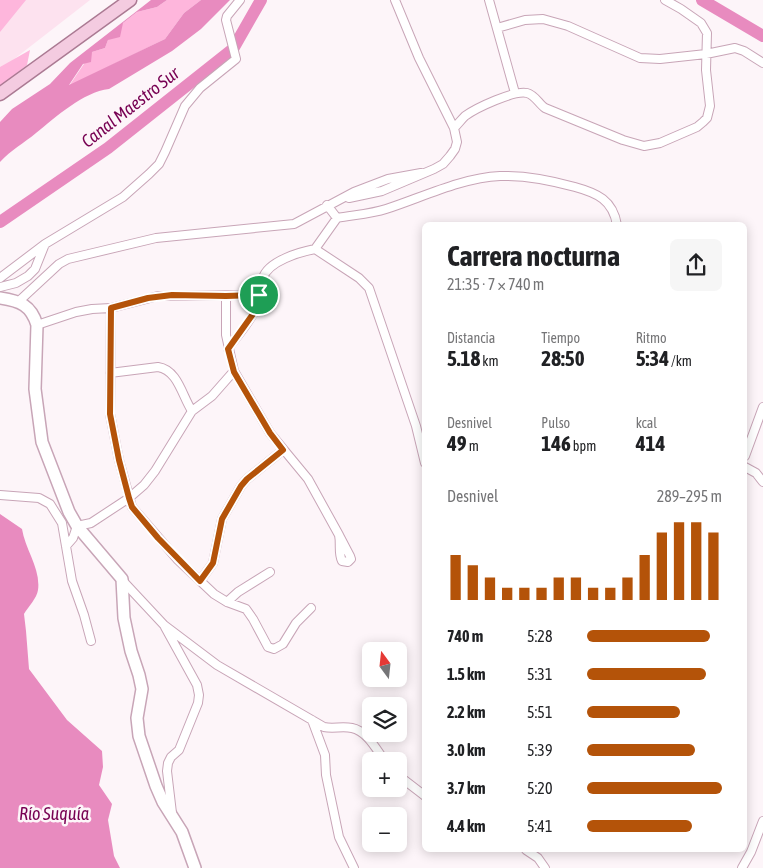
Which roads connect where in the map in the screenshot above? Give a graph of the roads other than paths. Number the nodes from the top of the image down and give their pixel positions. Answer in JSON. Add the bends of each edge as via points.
{"nodes":[{"id":1,"x":130,"y":0,"type":"edge"},
{"id":2,"x":240,"y":0,"type":"edge"},
{"id":3,"x":396,"y":0,"type":"edge"},
{"id":4,"x":489,"y":0,"type":"edge"},
{"id":5,"x":665,"y":0,"type":"edge"},
{"id":6,"x":498,"y":28,"type":"junction"},
{"id":7,"x":706,"y":54,"type":"junction"},
{"id":8,"x":763,"y":63,"type":"edge"},
{"id":9,"x":515,"y":93,"type":"junction"},
{"id":10,"x":0,"y":94,"type":"edge"},
{"id":11,"x":454,"y":128,"type":"junction"},
{"id":12,"x":327,"y":205,"type":"junction"},
{"id":13,"x":337,"y":218,"type":"junction"},
{"id":14,"x":616,"y":222,"type":"edge"},
{"id":15,"x":45,"y":244,"type":"junction"},
{"id":16,"x":315,"y":249,"type":"junction"},
{"id":17,"x":0,"y":278,"type":"edge"},
{"id":18,"x":0,"y":286,"type":"edge"},
{"id":19,"x":259,"y":295,"type":"junction"},
{"id":20,"x":226,"y":296,"type":"junction"},
{"id":21,"x":0,"y":298,"type":"edge"},
{"id":22,"x":18,"y":302,"type":"junction"},
{"id":23,"x":111,"y":308,"type":"junction"},
{"id":24,"x":36,"y":325,"type":"junction"},
{"id":25,"x":228,"y":349,"type":"junction"},
{"id":26,"x":234,"y":372,"type":"junction"},
{"id":27,"x":110,"y":373,"type":"junction"},
{"id":28,"x":763,"y":406,"type":"edge"},
{"id":29,"x":192,"y":411,"type":"junction"},
{"id":30,"x":283,"y":450,"type":"junction"},
{"id":31,"x":747,"y":450,"type":"edge"},
{"id":32,"x":422,"y":451,"type":"edge"},
{"id":33,"x":747,"y":468,"type":"edge"},
{"id":34,"x":763,"y":482,"type":"edge"},
{"id":35,"x":0,"y":495,"type":"edge"},
{"id":36,"x":129,"y":498,"type":"junction"},
{"id":37,"x":77,"y":526,"type":"junction"},
{"id":38,"x":339,"y":535,"type":"dead end"},
{"id":39,"x":66,"y":546,"type":"junction"},
{"id":40,"x":270,"y":572,"type":"dead end"},
{"id":41,"x":122,"y":579,"type":"junction"},
{"id":42,"x":200,"y":581,"type":"junction"},
{"id":43,"x":226,"y":602,"type":"junction"},
{"id":44,"x":311,"y":608,"type":"dead end"},
{"id":45,"x":164,"y":626,"type":"junction"},
{"id":46,"x":91,"y":641,"type":"dead end"},
{"id":47,"x":312,"y":720,"type":"junction"},
{"id":48,"x":378,"y":752,"type":"edge"},
{"id":49,"x":407,"y":782,"type":"edge"},
{"id":50,"x":422,"y":794,"type":"edge"},
{"id":51,"x":172,"y":815,"type":"junction"},
{"id":52,"x":763,"y":821,"type":"edge"},
{"id":53,"x":529,"y":852,"type":"edge"},
{"id":54,"x":195,"y":868,"type":"edge"},
{"id":55,"x":354,"y":868,"type":"edge"},
{"id":56,"x":544,"y":868,"type":"edge"},
{"id":57,"x":742,"y":868,"type":"edge"}],
"edges":[{"from":1,"to":10,"type":"main road"},
{"from":2,"to":15,"type":"street","via":[[226,20],[236,59],[184,106],[159,164],[123,197]]},
{"from":3,"to":11,"type":"street","via":[[419,58]]},
{"from":4,"to":6,"type":"street"},
{"from":5,"to":7,"type":"street","via":[[705,27]]},
{"from":6,"to":7,"type":"street","via":[[525,20],[543,19],[568,26],[640,58]]},
{"from":6,"to":9,"type":"street"},
{"from":7,"to":8,"type":"street","via":[[734,48]]},
{"from":7,"to":9,"type":"street","via":[[710,106],[707,118],[697,127],[652,145],[623,140],[545,108],[529,94]]},
{"from":9,"to":11,"type":"street","via":[[472,112]]},
{"from":11,"to":12,"type":"street","via":[[455,149],[434,169],[388,179]]},
{"from":12,"to":13,"type":"street"},
{"from":12,"to":22,"type":"street","via":[[287,226],[156,238],[83,254],[58,264]]},
{"from":13,"to":14,"type":"street","via":[[384,210],[476,180],[527,176],[603,197]]},
{"from":13,"to":16,"type":"street"},
{"from":15,"to":17,"type":"street"},
{"from":15,"to":18,"type":"street","via":[[35,269],[28,276],[16,283]]},
{"from":16,"to":19,"type":"street","via":[[288,257],[267,270]]},
{"from":16,"to":32,"type":"street","via":[[369,288]]},
{"from":19,"to":20,"type":"street"},
{"from":19,"to":25,"type":"street","via":[[253,314]]},
{"from":20,"to":23,"type":"street","via":[[158,296]]},
{"from":20,"to":25,"type":"street"},
{"from":21,"to":22,"type":"street"},
{"from":22,"to":24,"type":"street","via":[[30,310]]},
{"from":23,"to":24,"type":"street","via":[[85,310]]},
{"from":23,"to":27,"type":"street"},
{"from":24,"to":37,"type":"street","via":[[35,389],[41,437]]},
{"from":25,"to":26,"type":"street"},
{"from":26,"to":29,"type":"street","via":[[212,396]]},
{"from":26,"to":30,"type":"street"},
{"from":27,"to":29,"type":"street","via":[[158,367],[170,370]]},
{"from":27,"to":36,"type":"street","via":[[110,414]]},
{"from":28,"to":31,"type":"street"},
{"from":29,"to":36,"type":"street","via":[[155,471]]},
{"from":30,"to":38,"type":"street","via":[[308,479]]},
{"from":30,"to":42,"type":"street","via":[[241,486],[222,519],[213,563]]},
{"from":33,"to":34,"type":"street"},
{"from":35,"to":39,"type":"street","via":[[39,498],[50,504],[62,523]]},
{"from":36,"to":37,"type":"street","via":[[91,523]]},
{"from":36,"to":42,"type":"street","via":[[132,507],[158,538]]},
{"from":37,"to":39,"type":"street"},
{"from":37,"to":41,"type":"street"},
{"from":39,"to":46,"type":"street","via":[[72,581]]},
{"from":40,"to":43,"type":"street"},
{"from":41,"to":45,"type":"street"},
{"from":41,"to":51,"type":"street","via":[[124,618],[142,689],[137,727],[156,786]]},
{"from":42,"to":43,"type":"street"},
{"from":43,"to":44,"type":"street","via":[[246,609],[268,647],[274,649],[283,644],[296,623]]},
{"from":45,"to":47,"type":"street","via":[[217,665]]},
{"from":45,"to":51,"type":"street","via":[[197,685],[199,695],[179,750],[171,757],[166,771]]},
{"from":47,"to":48,"type":"street","via":[[332,729],[350,727],[360,730]]},
{"from":47,"to":55,"type":"street","via":[[325,755],[339,837]]},
{"from":49,"to":50,"type":"street"},
{"from":51,"to":54,"type":"street"},
{"from":52,"to":57,"type":"street"},
{"from":53,"to":56,"type":"street"}]}
